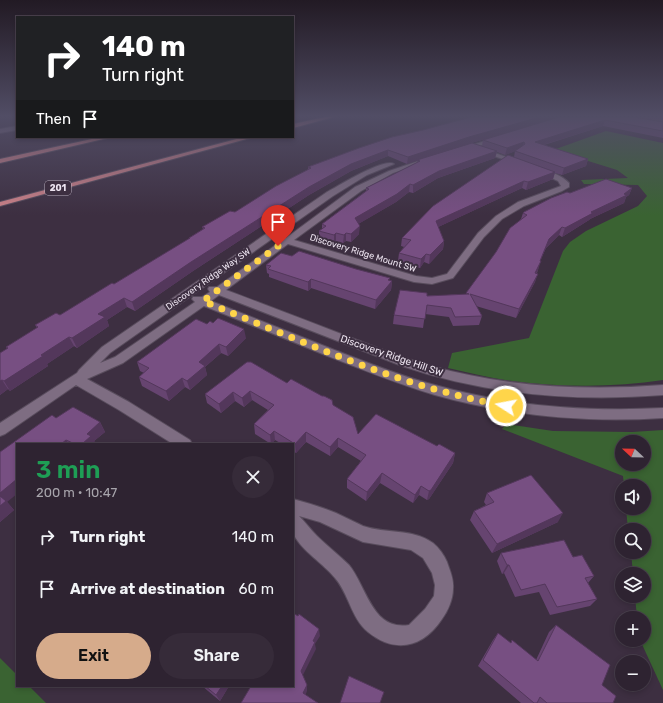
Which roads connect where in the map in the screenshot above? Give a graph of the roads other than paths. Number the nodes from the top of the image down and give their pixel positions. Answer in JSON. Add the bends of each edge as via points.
{"nodes":[{"id":1,"x":29,"y":150,"type":"edge"},
{"id":2,"x":51,"y":150,"type":"edge"},
{"id":3,"x":201,"y":150,"type":"edge"},
{"id":4,"x":454,"y":150,"type":"edge"},
{"id":5,"x":482,"y":150,"type":"edge"},
{"id":6,"x":443,"y":152,"type":"junction"},
{"id":7,"x":0,"y":156,"type":"edge"},
{"id":8,"x":0,"y":161,"type":"edge"},
{"id":9,"x":115,"y":172,"type":"junction"},
{"id":10,"x":366,"y":174,"type":"junction"},
{"id":11,"x":378,"y":178,"type":"junction"},
{"id":12,"x":0,"y":204,"type":"edge"},
{"id":13,"x":0,"y":209,"type":"edge"},
{"id":14,"x":271,"y":235,"type":"junction"},
{"id":15,"x":287,"y":240,"type":"junction"},
{"id":16,"x":201,"y":284,"type":"junction"},
{"id":17,"x":218,"y":290,"type":"junction"},
{"id":18,"x":186,"y":295,"type":"junction"},
{"id":19,"x":203,"y":301,"type":"junction"},
{"id":20,"x":76,"y":379,"type":"junction"},
{"id":21,"x":663,"y":390,"type":"edge"},
{"id":22,"x":663,"y":413,"type":"edge"},
{"id":23,"x":0,"y":430,"type":"edge"},
{"id":24,"x":183,"y":443,"type":"edge"},
{"id":25,"x":294,"y":506,"type":"edge"},
{"id":26,"x":294,"y":522,"type":"edge"}],
"edges":[{"from":1,"to":7,"type":"highway"},
{"from":2,"to":8,"type":"highway"},
{"from":3,"to":9,"type":"highway","number":"201"},
{"from":4,"to":6,"type":"street","name":"Discovery Ridge Way SW"},
{"from":5,"to":15,"type":"street","name":"Discovery Ridge Mount SW","via":[[561,179],[565,187],[522,203],[496,220],[485,230],[450,276],[434,281],[414,279]]},
{"from":6,"to":10,"type":"street","name":"Discovery Ridge Way SW","via":[[400,160]]},
{"from":6,"to":11,"type":"street","name":"Discovery Ridge Way SW"},
{"from":9,"to":12,"type":"highway","number":"201"},
{"from":9,"to":13,"type":"highway","via":[[90,183]]},
{"from":10,"to":11,"type":"street"},
{"from":10,"to":14,"type":"street","name":"Discovery Ridge Way SW","via":[[330,194]]},
{"from":11,"to":15,"type":"street","name":"Discovery Ridge Way SW","via":[[344,198]]},
{"from":14,"to":15,"type":"street","name":"Discovery Ridge Mount SW"},
{"from":14,"to":16,"type":"street","name":"Discovery Ridge Way SW"},
{"from":15,"to":17,"type":"street","name":"Discovery Ridge Way SW"},
{"from":16,"to":17,"type":"street","name":"Discovery Ridge Hill SW"},
{"from":16,"to":18,"type":"street","name":"Discovery Ridge Way SW"},
{"from":17,"to":19,"type":"street","name":"Discovery Ridge Way SW"},
{"from":17,"to":21,"type":"street","name":"Discovery Ridge Hill SW","via":[[428,370],[497,385],[541,391],[585,394]]},
{"from":18,"to":19,"type":"street","name":"Discovery Ridge Hill SW"},
{"from":18,"to":20,"type":"street","name":"Discovery Ridge Way SW","via":[[106,350]]},
{"from":19,"to":20,"type":"street","name":"Discovery Ridge Way SW","via":[[119,360]]},
{"from":19,"to":22,"type":"street","name":"Discovery Ridge Hill SW","via":[[390,376],[448,394],[506,406],[564,413]]},
{"from":20,"to":23,"type":"street","name":"Discovery Ridge Way SW"},
{"from":20,"to":24,"type":"street"},
{"from":25,"to":26,"type":"street","via":[[325,516],[365,534],[411,542],[425,548],[436,559],[441,571],[444,590],[441,602],[424,626],[412,635],[396,636],[380,629],[369,620],[349,581],[333,561],[311,542]]}]}
